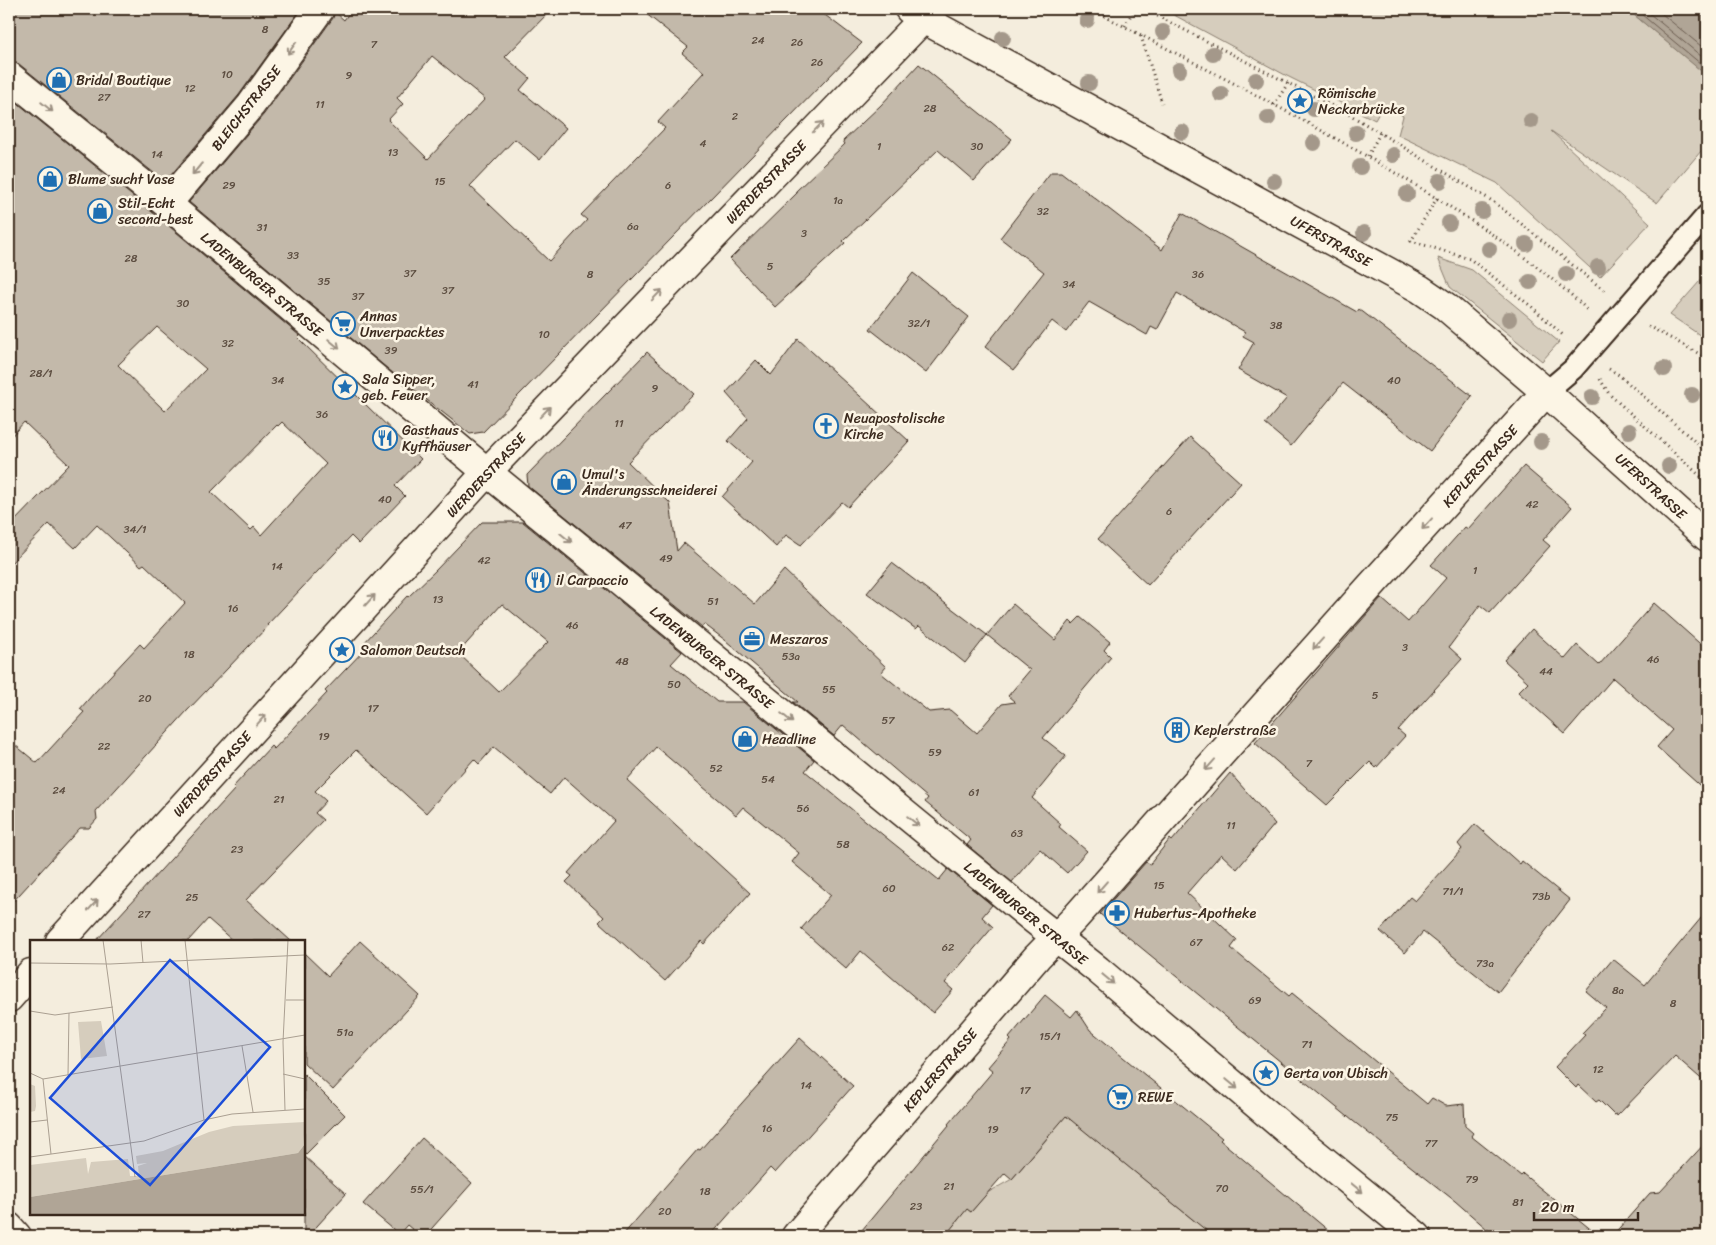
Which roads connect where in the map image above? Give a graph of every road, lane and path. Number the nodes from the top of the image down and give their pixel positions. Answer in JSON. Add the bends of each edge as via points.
{"nodes":[{"id":1,"x":320,"y":9,"type":"edge"},
{"id":2,"x":1091,"y":9,"type":"edge"},
{"id":3,"x":1134,"y":9,"type":"edge"},
{"id":4,"x":1144,"y":9,"type":"edge"},
{"id":5,"x":916,"y":14,"type":"edge"},
{"id":6,"x":1125,"y":26,"type":"junction"},
{"id":7,"x":1141,"y":35,"type":"junction"},
{"id":8,"x":9,"y":76,"type":"edge"},
{"id":9,"x":1288,"y":83,"type":"junction"},
{"id":10,"x":1162,"y":103,"type":"dead end"},
{"id":11,"x":1274,"y":105,"type":"junction"},
{"id":12,"x":1380,"y":133,"type":"junction"},
{"id":13,"x":1368,"y":156,"type":"junction"},
{"id":14,"x":1438,"y":198,"type":"junction"},
{"id":15,"x":167,"y":204,"type":"junction"},
{"id":16,"x":1707,"y":215,"type":"edge"},
{"id":17,"x":1626,"y":309,"type":"junction"},
{"id":18,"x":1585,"y":355,"type":"junction"},
{"id":19,"x":1707,"y":358,"type":"edge"},
{"id":20,"x":1546,"y":392,"type":"junction"},
{"id":21,"x":1707,"y":452,"type":"edge"},
{"id":22,"x":487,"y":472,"type":"junction"},
{"id":23,"x":1707,"y":482,"type":"edge"},
{"id":24,"x":1707,"y":536,"type":"edge"},
{"id":25,"x":1056,"y":938,"type":"junction"},
{"id":26,"x":61,"y":940,"type":"edge"},
{"id":27,"x":30,"y":974,"type":"edge"},
{"id":28,"x":9,"y":998,"type":"edge"},
{"id":29,"x":9,"y":1227,"type":"edge"},
{"id":30,"x":18,"y":1236,"type":"edge"},
{"id":31,"x":796,"y":1236,"type":"edge"},
{"id":32,"x":1417,"y":1236,"type":"edge"}],
"edges":[{"from":1,"to":15,"type":"street","name":"BLEICHSTRASSE","one_way":true,"via":[[251,106]]},
{"from":2,"to":6,"type":"path"},
{"from":3,"to":6,"type":"path"},
{"from":4,"to":9,"type":"path"},
{"from":5,"to":20,"type":"street","name":"UFERSTRASSE","via":[[1420,289],[1445,306]]},
{"from":22,"to":5,"type":"street","name":"WERDERSTRASSE","one_way":true},
{"from":6,"to":7,"type":"path"},
{"from":7,"to":10,"type":"path"},
{"from":7,"to":11,"type":"path"},
{"from":8,"to":15,"type":"street","name":"LADENBURGER STRASSE","one_way":true},
{"from":9,"to":11,"type":"path"},
{"from":9,"to":12,"type":"path"},
{"from":11,"to":13,"type":"path"},
{"from":12,"to":13,"type":"path"},
{"from":12,"to":17,"type":"path","via":[[1494,202]]},
{"from":13,"to":14,"type":"path"},
{"from":14,"to":18,"type":"path","via":[[1493,234],[1580,302],[1594,324]]},
{"from":14,"to":18,"type":"path","via":[[1411,241],[1470,259],[1532,307]]},
{"from":15,"to":22,"type":"street","name":"LADENBURGER STRASSE","one_way":true},
{"from":16,"to":17,"type":"lane"},
{"from":17,"to":18,"type":"lane"},
{"from":17,"to":19,"type":"path","via":[[1651,328]]},
{"from":18,"to":20,"type":"lane","via":[[1573,370]]},
{"from":18,"to":21,"type":"path","via":[[1619,375]]},
{"from":18,"to":23,"type":"path","via":[[1609,394]]},
{"from":20,"to":24,"type":"street","name":"UFERSTRASSE"},
{"from":20,"to":25,"type":"street","name":"KEPLERSTRASSE","one_way":true},
{"from":22,"to":25,"type":"street","name":"LADENBURGER STRASSE","one_way":true},
{"from":26,"to":22,"type":"street","name":"WERDERSTRASSE","one_way":true},
{"from":25,"to":31,"type":"street","name":"KEPLERSTRASSE"},
{"from":25,"to":32,"type":"street","name":"LADENBURGER STRASSE","one_way":true},
{"from":27,"to":28,"type":"street"},
{"from":29,"to":30,"type":"street"}]}
